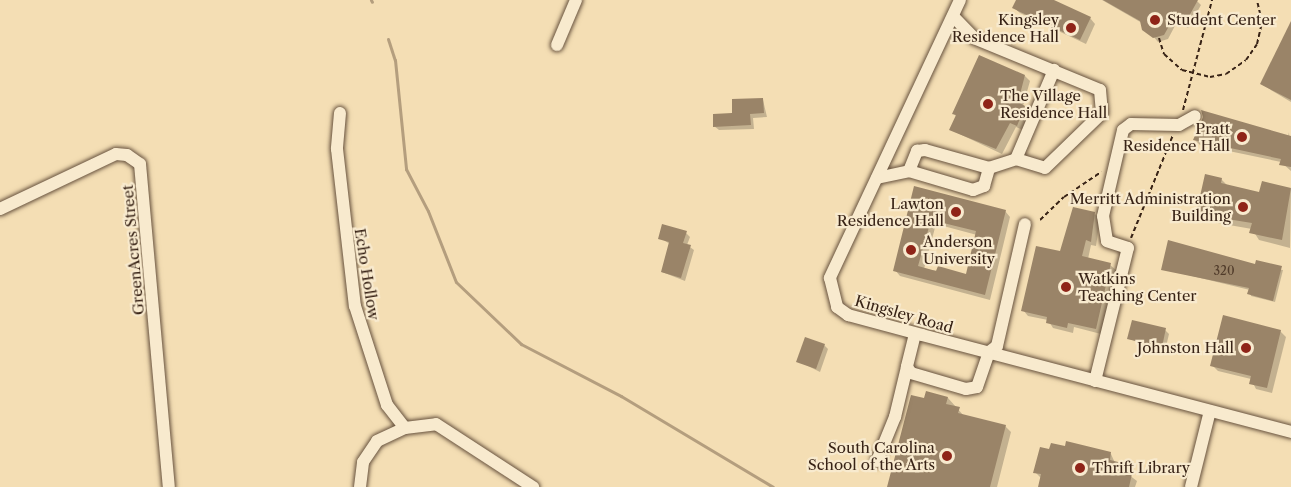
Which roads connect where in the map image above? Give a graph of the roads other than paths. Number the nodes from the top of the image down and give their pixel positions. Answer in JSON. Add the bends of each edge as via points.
{"nodes":[{"id":1,"x":576,"y":0,"type":"edge"},
{"id":2,"x":960,"y":0,"type":"edge"},
{"id":3,"x":952,"y":16,"type":"junction"},
{"id":4,"x":557,"y":45,"type":"dead end"},
{"id":5,"x":1054,"y":70,"type":"junction"},
{"id":6,"x":340,"y":113,"type":"dead end"},
{"id":7,"x":1195,"y":116,"type":"dead end"},
{"id":8,"x":1016,"y":159,"type":"junction"},
{"id":9,"x":989,"y":168,"type":"junction"},
{"id":10,"x":909,"y":171,"type":"junction"},
{"id":11,"x":877,"y":178,"type":"junction"},
{"id":12,"x":0,"y":209,"type":"edge"},
{"id":13,"x":1025,"y":224,"type":"dead end"},
{"id":14,"x":915,"y":334,"type":"junction"},
{"id":15,"x":989,"y":352,"type":"junction"},
{"id":16,"x":907,"y":367,"type":"junction"},
{"id":17,"x":1095,"y":381,"type":"junction"},
{"id":18,"x":1210,"y":411,"type":"junction"},
{"id":19,"x":405,"y":428,"type":"junction"},
{"id":20,"x":1291,"y":432,"type":"edge"},
{"id":21,"x":877,"y":460,"type":"dead end"},
{"id":22,"x":169,"y":487,"type":"edge"},
{"id":23,"x":360,"y":487,"type":"edge"},
{"id":24,"x":533,"y":487,"type":"edge"},
{"id":25,"x":1191,"y":487,"type":"edge"}],
"edges":[{"from":1,"to":4,"type":"street"},
{"from":2,"to":3,"type":"street","name":"Kingsley Road"},
{"from":3,"to":5,"type":"street","via":[[974,38]]},
{"from":3,"to":11,"type":"street","name":"Kingsley Road"},
{"from":5,"to":8,"type":"street"},
{"from":5,"to":8,"type":"street","via":[[1100,90],[1102,113],[1045,168]]},
{"from":6,"to":19,"type":"street","name":"Echo Hollow","via":[[337,149],[355,306],[387,405]]},
{"from":7,"to":17,"type":"street","via":[[1171,126],[1131,124],[1123,130],[1103,216],[1107,241],[1128,248]]},
{"from":8,"to":9,"type":"street"},
{"from":9,"to":10,"type":"street","via":[[925,150],[917,151]]},
{"from":9,"to":10,"type":"street","via":[[984,186],[973,190]]},
{"from":10,"to":11,"type":"street"},
{"from":11,"to":14,"type":"street","name":"Kingsley Road","via":[[830,278],[831,294],[837,307],[848,315]]},
{"from":12,"to":22,"type":"street","name":"GreenAcres Street","via":[[116,154],[127,155],[140,164]]},
{"from":13,"to":15,"type":"street","via":[[997,346]]},
{"from":14,"to":15,"type":"street","name":"Kingsley Road"},
{"from":14,"to":16,"type":"street"},
{"from":15,"to":16,"type":"street","via":[[981,380],[972,389],[920,377]]},
{"from":15,"to":17,"type":"street","name":"Kingsley Road"},
{"from":16,"to":21,"type":"street","via":[[895,417]]},
{"from":17,"to":18,"type":"street","name":"Kingsley Road"},
{"from":18,"to":20,"type":"street","name":"Kingsley Road"},
{"from":18,"to":25,"type":"street"},
{"from":19,"to":23,"type":"street","via":[[377,441],[363,462]]},
{"from":19,"to":24,"type":"street","via":[[436,424]]}]}
